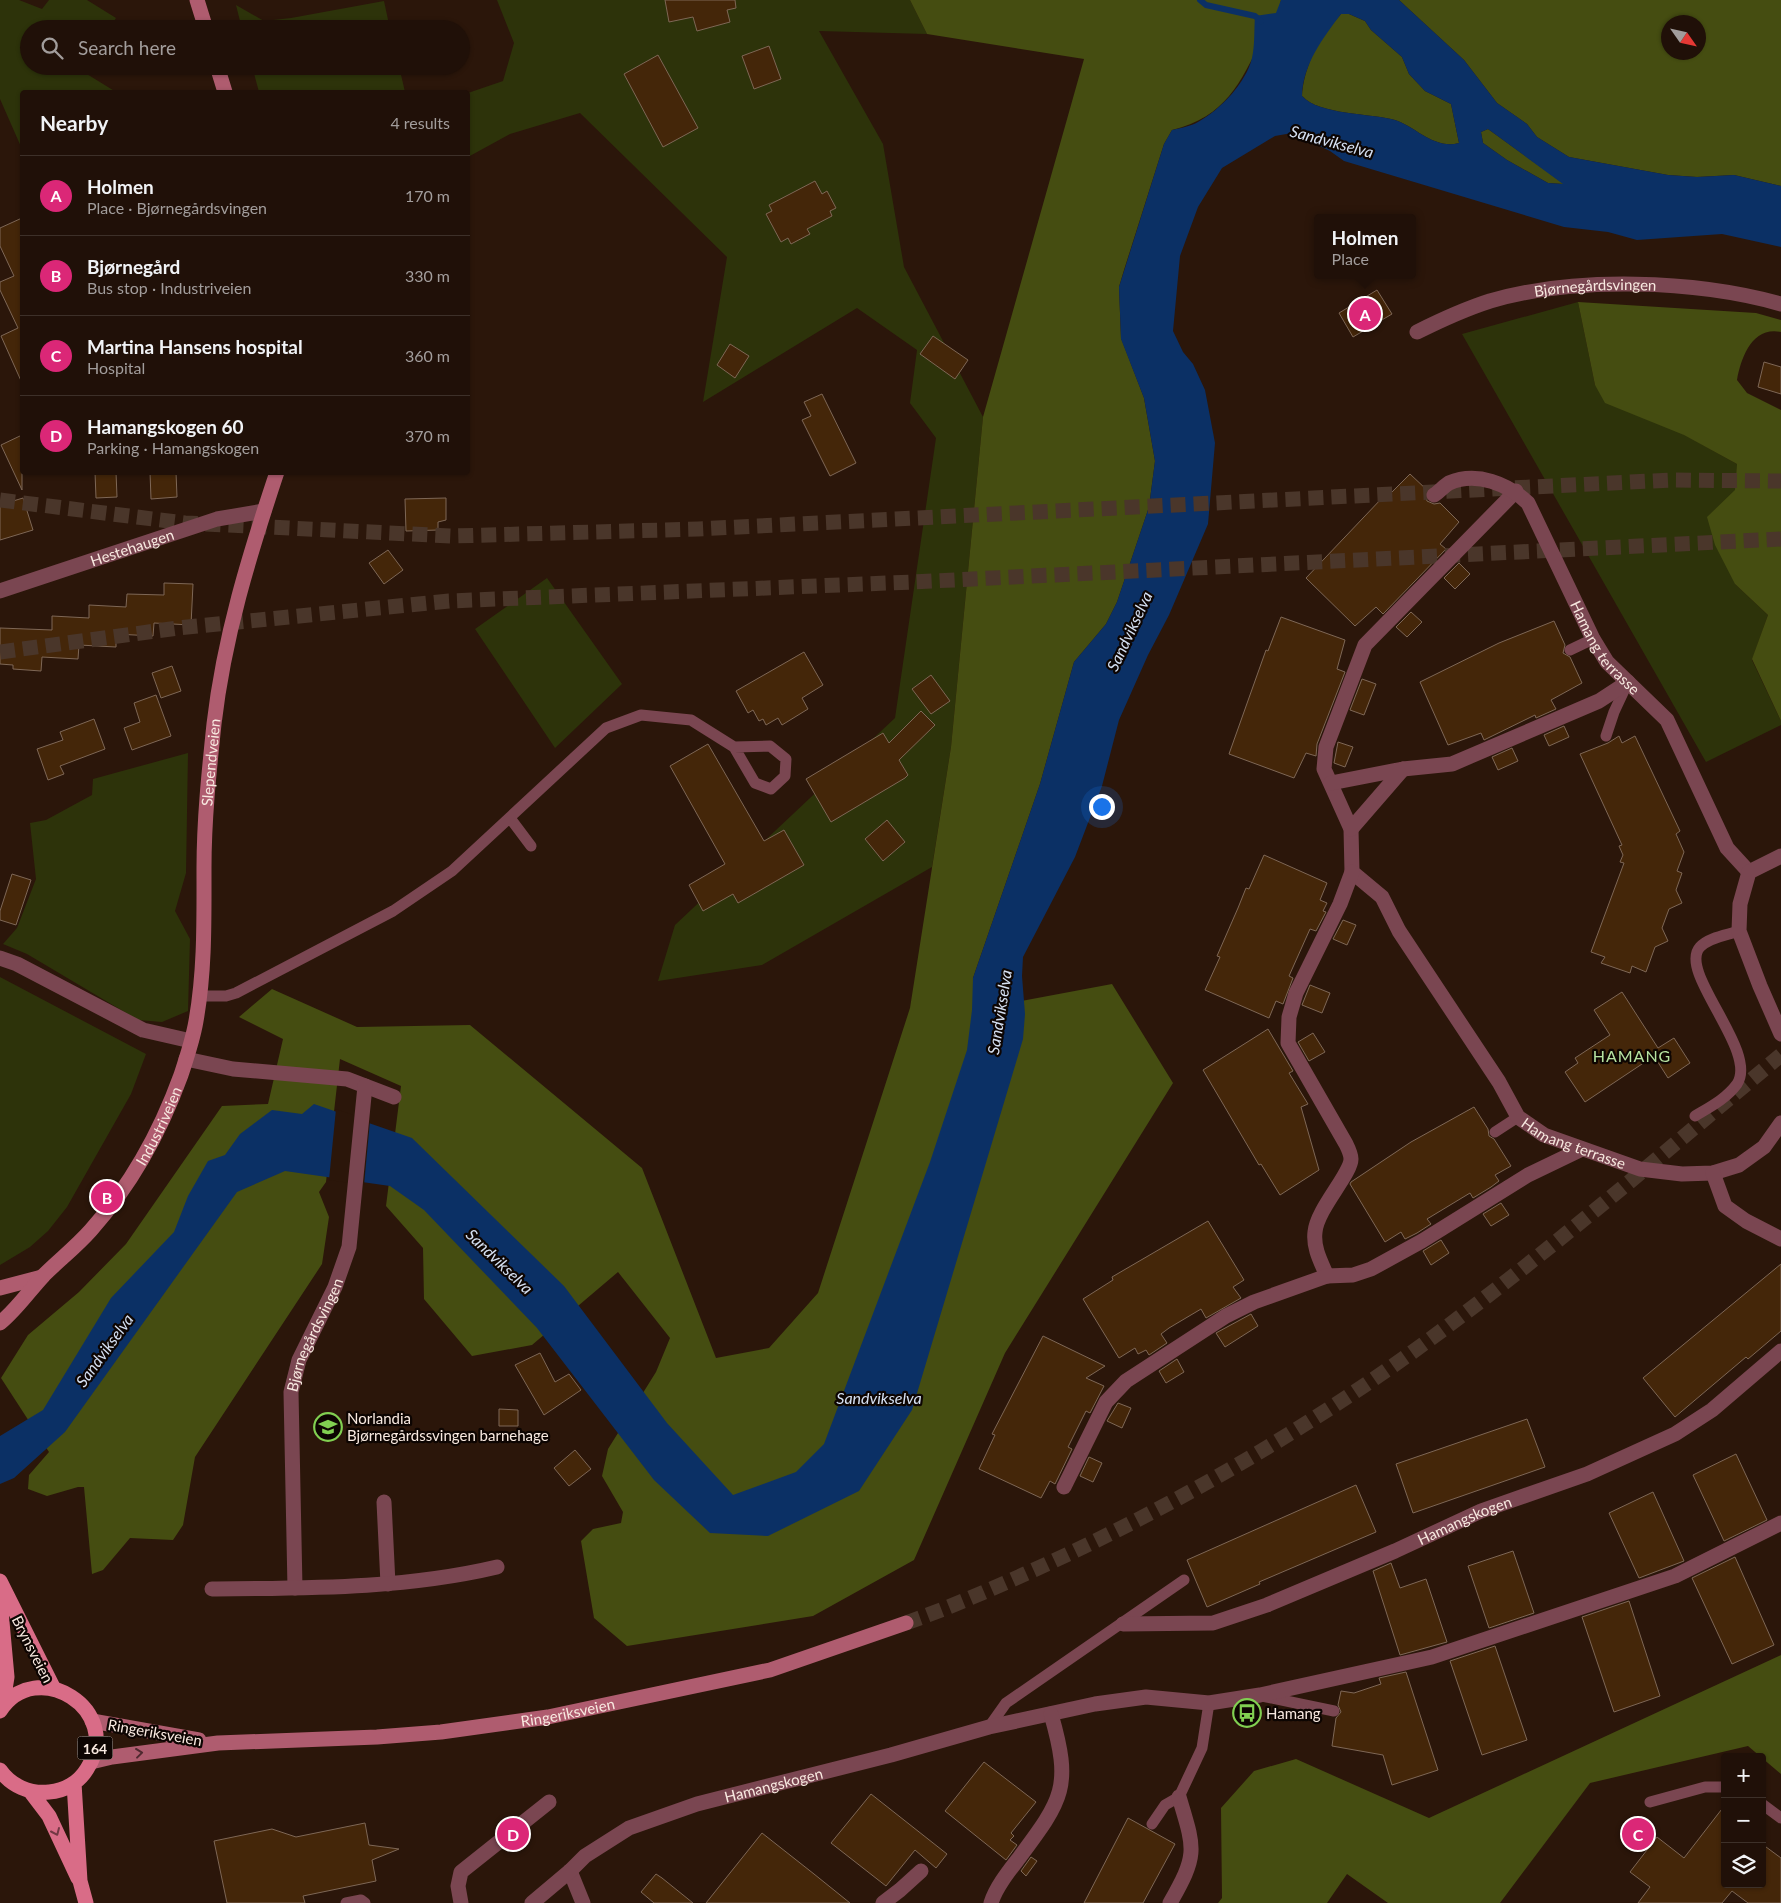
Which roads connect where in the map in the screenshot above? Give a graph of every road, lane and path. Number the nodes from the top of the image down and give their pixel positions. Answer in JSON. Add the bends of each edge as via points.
{"nodes":[{"id":1,"x":196,"y":0,"type":"edge"},
{"id":2,"x":203,"y":20,"type":"edge"},
{"id":3,"x":220,"y":75,"type":"edge"},
{"id":4,"x":224,"y":90,"type":"edge"},
{"id":5,"x":1781,"y":304,"type":"edge"},
{"id":6,"x":1417,"y":332,"type":"dead end"},
{"id":7,"x":276,"y":475,"type":"edge"},
{"id":8,"x":1516,"y":492,"type":"junction"},
{"id":9,"x":1434,"y":495,"type":"dead end"},
{"id":10,"x":264,"y":511,"type":"junction"},
{"id":11,"x":0,"y":591,"type":"edge"},
{"id":12,"x":1593,"y":639,"type":"junction"},
{"id":13,"x":1570,"y":650,"type":"dead end"},
{"id":14,"x":1628,"y":682,"type":"junction"},
{"id":15,"x":1606,"y":736,"type":"dead end"},
{"id":16,"x":734,"y":747,"type":"junction"},
{"id":17,"x":1403,"y":769,"type":"junction"},
{"id":18,"x":1330,"y":783,"type":"junction"},
{"id":19,"x":510,"y":818,"type":"junction"},
{"id":20,"x":1350,"y":829,"type":"junction"},
{"id":21,"x":531,"y":846,"type":"dead end"},
{"id":22,"x":1781,"y":856,"type":"edge"},
{"id":23,"x":1352,"y":872,"type":"junction"},
{"id":24,"x":1749,"y":872,"type":"junction"},
{"id":25,"x":1739,"y":931,"type":"junction"},
{"id":26,"x":0,"y":958,"type":"edge"},
{"id":27,"x":199,"y":996,"type":"junction"},
{"id":28,"x":1781,"y":1034,"type":"edge"},
{"id":29,"x":191,"y":1041,"type":"junction"},
{"id":30,"x":186,"y":1059,"type":"junction"},
{"id":31,"x":365,"y":1086,"type":"junction"},
{"id":32,"x":394,"y":1097,"type":"dead end"},
{"id":33,"x":1694,"y":1116,"type":"dead end"},
{"id":34,"x":1518,"y":1117,"type":"junction"},
{"id":35,"x":1781,"y":1123,"type":"edge"},
{"id":36,"x":1495,"y":1132,"type":"dead end"},
{"id":37,"x":1582,"y":1150,"type":"junction"},
{"id":38,"x":1713,"y":1173,"type":"junction"},
{"id":39,"x":1781,"y":1239,"type":"edge"},
{"id":40,"x":42,"y":1276,"type":"junction"},
{"id":41,"x":1327,"y":1276,"type":"junction"},
{"id":42,"x":0,"y":1288,"type":"edge"},
{"id":43,"x":0,"y":1323,"type":"edge"},
{"id":44,"x":1781,"y":1351,"type":"edge"},
{"id":45,"x":1064,"y":1487,"type":"dead end"},
{"id":46,"x":384,"y":1502,"type":"dead end"},
{"id":47,"x":1781,"y":1523,"type":"edge"},
{"id":48,"x":497,"y":1567,"type":"dead end"},
{"id":49,"x":1184,"y":1580,"type":"dead end"},
{"id":50,"x":0,"y":1581,"type":"edge"},
{"id":51,"x":388,"y":1584,"type":"junction"},
{"id":52,"x":295,"y":1588,"type":"junction"},
{"id":53,"x":212,"y":1589,"type":"dead end"},
{"id":54,"x":0,"y":1600,"type":"edge"},
{"id":55,"x":906,"y":1624,"type":"tunnel mouth"},
{"id":56,"x":1123,"y":1624,"type":"junction"},
{"id":57,"x":54,"y":1689,"type":"junction"},
{"id":58,"x":1260,"y":1695,"type":"junction"},
{"id":59,"x":1209,"y":1703,"type":"junction"},
{"id":60,"x":1,"y":1710,"type":"edge"},
{"id":61,"x":1334,"y":1711,"type":"dead end"},
{"id":62,"x":1051,"y":1714,"type":"junction"},
{"id":63,"x":92,"y":1721,"type":"junction"},
{"id":64,"x":989,"y":1727,"type":"junction"},
{"id":65,"x":218,"y":1743,"type":"junction"},
{"id":66,"x":91,"y":1762,"type":"junction"},
{"id":67,"x":1,"y":1771,"type":"edge"},
{"id":68,"x":74,"y":1783,"type":"junction"},
{"id":69,"x":1721,"y":1787,"type":"edge"},
{"id":70,"x":30,"y":1791,"type":"junction"},
{"id":71,"x":1179,"y":1797,"type":"junction"},
{"id":72,"x":550,"y":1802,"type":"dead end"},
{"id":73,"x":1650,"y":1802,"type":"dead end"},
{"id":74,"x":1766,"y":1807,"type":"edge"},
{"id":75,"x":1781,"y":1818,"type":"edge"},
{"id":76,"x":1152,"y":1824,"type":"dead end"},
{"id":77,"x":570,"y":1871,"type":"junction"},
{"id":78,"x":921,"y":1871,"type":"dead end"},
{"id":79,"x":80,"y":1881,"type":"junction"},
{"id":80,"x":86,"y":1903,"type":"edge"},
{"id":81,"x":346,"y":1903,"type":"edge"},
{"id":82,"x":365,"y":1903,"type":"edge"},
{"id":83,"x":460,"y":1903,"type":"edge"},
{"id":84,"x":532,"y":1903,"type":"edge"},
{"id":85,"x":583,"y":1903,"type":"edge"},
{"id":86,"x":883,"y":1903,"type":"edge"},
{"id":87,"x":991,"y":1903,"type":"edge"},
{"id":88,"x":1170,"y":1903,"type":"edge"}],
"edges":[{"from":1,"to":2,"type":"main road"},
{"from":3,"to":4,"type":"main road"},
{"from":5,"to":6,"type":"street","name":"Bjørnegårdsvingen","via":[[1683,288],[1641,285],[1577,287],[1530,292],[1490,301]]},
{"from":7,"to":10,"type":"main road","name":"Slependveien"},
{"from":8,"to":9,"type":"street","name":"Hamang terrasse","via":[[1480,478],[1449,483]]},
{"from":8,"to":12,"type":"street","name":"Hamang terrasse","via":[[1528,503]]},
{"from":8,"to":18,"type":"street","via":[[1365,645],[1326,747],[1324,769]]},
{"from":10,"to":11,"type":"street","name":"Hestehaugen","via":[[217,519]]},
{"from":10,"to":27,"type":"main road","name":"Slependveien","via":[[235,604],[215,722],[208,790],[205,929]]},
{"from":12,"to":13,"type":"lane"},
{"from":12,"to":14,"type":"street","name":"Hamang terrasse","via":[[1607,662]]},
{"from":14,"to":15,"type":"lane"},
{"from":14,"to":17,"type":"street","via":[[1599,701],[1452,764]]},
{"from":14,"to":24,"type":"street","name":"Hamang terrasse","via":[[1667,720],[1727,848]]},
{"from":16,"to":16,"type":"lane","via":[[755,783],[772,789],[785,776],[786,759],[770,746]]},
{"from":16,"to":19,"type":"lane","via":[[691,720],[641,714],[606,728]]},
{"from":17,"to":18,"type":"street"},
{"from":17,"to":20,"type":"street"},
{"from":18,"to":20,"type":"street"},
{"from":19,"to":21,"type":"lane"},
{"from":19,"to":27,"type":"lane","via":[[452,871],[393,912],[236,993]]},
{"from":20,"to":23,"type":"street"},
{"from":22,"to":24,"type":"street"},
{"from":23,"to":34,"type":"street","name":"Hamang terrasse","via":[[1382,897],[1399,931],[1499,1082]]},
{"from":23,"to":41,"type":"street","via":[[1340,904],[1296,993],[1288,1018],[1288,1042],[1346,1144],[1351,1159],[1315,1230],[1316,1248]]},
{"from":24,"to":25,"type":"street","via":[[1740,904]]},
{"from":25,"to":28,"type":"street"},
{"from":25,"to":33,"type":"lane","via":[[1708,941],[1699,947],[1696,958],[1701,978],[1738,1052],[1741,1068],[1738,1083],[1722,1100]]},
{"from":26,"to":29,"type":"street","via":[[143,1030]]},
{"from":27,"to":29,"type":"main road","name":"Slependveien"},
{"from":29,"to":30,"type":"main road","name":"Slependveien"},
{"from":30,"to":31,"type":"street","via":[[233,1069],[347,1080]]},
{"from":30,"to":40,"type":"main road","name":"Industriveien","via":[[162,1124],[126,1187],[80,1242]]},
{"from":31,"to":32,"type":"street"},
{"from":31,"to":52,"type":"street","name":"Bjørnegårdsvingen","via":[[345,1260],[335,1288],[299,1360],[291,1392]]},
{"from":34,"to":36,"type":"lane"},
{"from":34,"to":37,"type":"street","name":"Hamang terrasse","via":[[1544,1135]]},
{"from":35,"to":38,"type":"street","name":"Hamang terrasse","via":[[1764,1147],[1739,1165]]},
{"from":37,"to":38,"type":"street","name":"Hamang terrasse","via":[[1640,1169],[1682,1174]]},
{"from":37,"to":41,"type":"street","via":[[1528,1175],[1370,1269],[1353,1275]]},
{"from":38,"to":39,"type":"street","via":[[1725,1206]]},
{"from":40,"to":42,"type":"main road","name":"Industriveien"},
{"from":40,"to":43,"type":"main road","name":"Industriveien"},
{"from":41,"to":45,"type":"street","via":[[1254,1302],[1226,1316],[1126,1381],[1106,1402]]},
{"from":44,"to":56,"type":"street","name":"Hamangskogen","via":[[1712,1410],[1675,1434],[1587,1474],[1481,1511],[1267,1605],[1213,1623]]},
{"from":46,"to":51,"type":"street"},
{"from":47,"to":58,"type":"street","name":"Hamangskogen","via":[[1675,1576],[1432,1656]]},
{"from":48,"to":51,"type":"street","via":[[443,1578]]},
{"from":49,"to":56,"type":"lane"},
{"from":50,"to":57,"type":"main road","name":"Brynsveien"},
{"from":51,"to":52,"type":"street"},
{"from":52,"to":53,"type":"street"},
{"from":54,"to":60,"type":"main road","name":"Brynsveien","via":[[7,1677]]},
{"from":55,"to":65,"type":"main road","name":"Ringeriksveien","via":[[770,1670],[491,1727],[432,1733]]},
{"from":56,"to":64,"type":"lane","via":[[1006,1703]]},
{"from":57,"to":60,"type":"main road","via":[[20,1693]]},
{"from":57,"to":63,"type":"main road","number":"164","via":[[79,1702]]},
{"from":58,"to":59,"type":"street","name":"Hamangskogen"},
{"from":58,"to":61,"type":"lane"},
{"from":59,"to":62,"type":"street","name":"Hamangskogen","via":[[1146,1697]]},
{"from":59,"to":71,"type":"lane","via":[[1202,1748]]},
{"from":62,"to":64,"type":"street","name":"Hamangskogen"},
{"from":62,"to":87,"type":"street","via":[[1062,1764],[1061,1792],[1042,1827],[1009,1871]]},
{"from":63,"to":65,"type":"main road","name":"Ringeriksveien"},
{"from":63,"to":66,"type":"main road","number":"164","via":[[96,1744]]},
{"from":64,"to":77,"type":"street","name":"Hamangskogen","via":[[697,1804],[629,1828],[585,1856]]},
{"from":66,"to":65,"type":"main road","name":"Ringeriksveien","one_way":true,"via":[[112,1756]]},
{"from":66,"to":68,"type":"main road","number":"164"},
{"from":67,"to":70,"type":"main road","via":[[19,1787]]},
{"from":68,"to":70,"type":"main road","number":"164","via":[[53,1792]]},
{"from":68,"to":79,"type":"main road"},
{"from":69,"to":73,"type":"lane","via":[[1705,1787]]},
{"from":70,"to":79,"type":"main road","one_way":true,"via":[[48,1816]]},
{"from":71,"to":76,"type":"lane","via":[[1165,1805]]},
{"from":71,"to":88,"type":"street","via":[[1192,1840],[1191,1859]]},
{"from":72,"to":83,"type":"street","via":[[460,1872]]},
{"from":74,"to":75,"type":"lane"},
{"from":77,"to":84,"type":"street","name":"Hamangskogen"},
{"from":77,"to":85,"type":"street"},
{"from":78,"to":86,"type":"street"},
{"from":79,"to":80,"type":"main road"},
{"from":81,"to":82,"type":"lane","via":[[361,1900]]}]}
